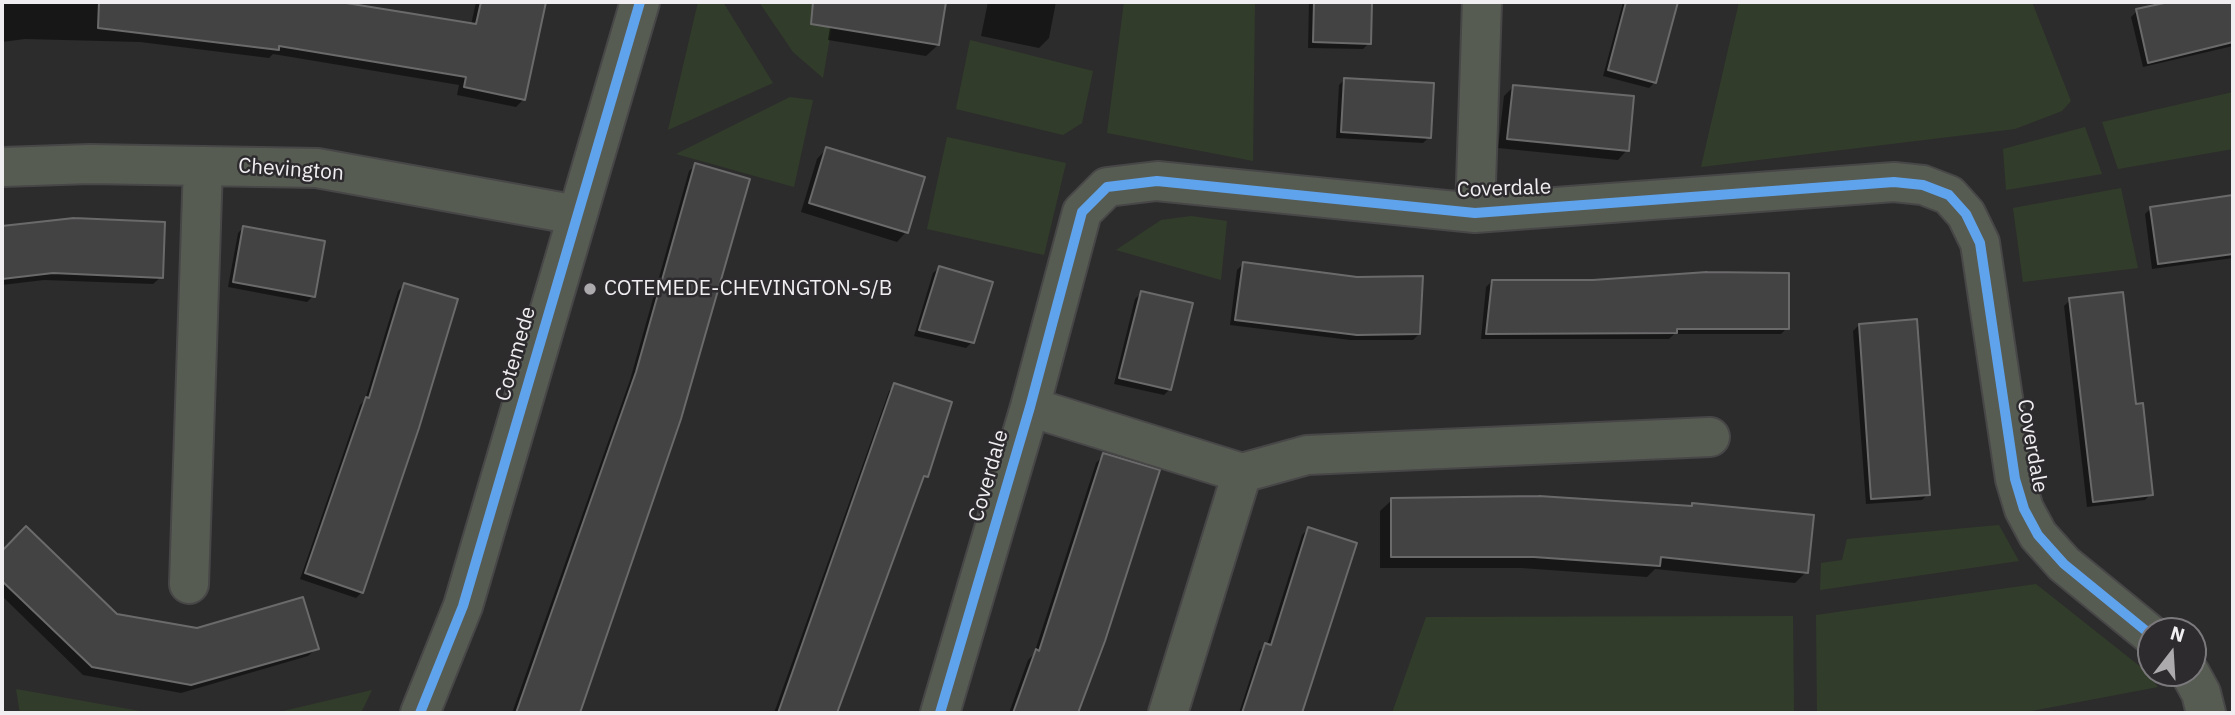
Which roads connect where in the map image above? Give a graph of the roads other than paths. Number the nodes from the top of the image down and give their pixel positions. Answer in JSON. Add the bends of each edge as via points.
{"nodes":[{"id":1,"x":640,"y":2,"type":"edge"},
{"id":2,"x":1482,"y":2,"type":"edge"},
{"id":3,"x":203,"y":166,"type":"junction"},
{"id":4,"x":2,"y":167,"type":"edge"},
{"id":5,"x":1475,"y":212,"type":"junction"},
{"id":6,"x":577,"y":215,"type":"junction"},
{"id":7,"x":1030,"y":407,"type":"junction"},
{"id":8,"x":1710,"y":437,"type":"dead end"},
{"id":9,"x":1242,"y":473,"type":"junction"},
{"id":10,"x":189,"y":584,"type":"dead end"},
{"id":11,"x":2137,"y":624,"type":"edge"},
{"id":12,"x":420,"y":713,"type":"edge"},
{"id":13,"x":940,"y":713,"type":"edge"},
{"id":14,"x":1168,"y":713,"type":"edge"}],
"edges":[{"from":1,"to":6,"type":"street","name":"Cotemede"},
{"from":2,"to":5,"type":"street"},
{"from":3,"to":4,"type":"street","name":"Chevington"},
{"from":3,"to":6,"type":"street","name":"Chevington","via":[[317,168]]},
{"from":3,"to":10,"type":"street"},
{"from":5,"to":7,"type":"street","name":"Coverdale","via":[[1157,181],[1107,187],[1082,212]]},
{"from":5,"to":11,"type":"street","name":"Coverdale","via":[[1894,182],[1923,185],[1949,195],[1966,214],[1980,243],[2015,479],[2024,509],[2038,535],[2064,564]]},
{"from":6,"to":12,"type":"street","name":"Cotemede","via":[[463,606]]},
{"from":7,"to":9,"type":"street"},
{"from":7,"to":13,"type":"street","name":"Coverdale"},
{"from":8,"to":9,"type":"street","via":[[1307,455]]},
{"from":9,"to":14,"type":"street"}]}
